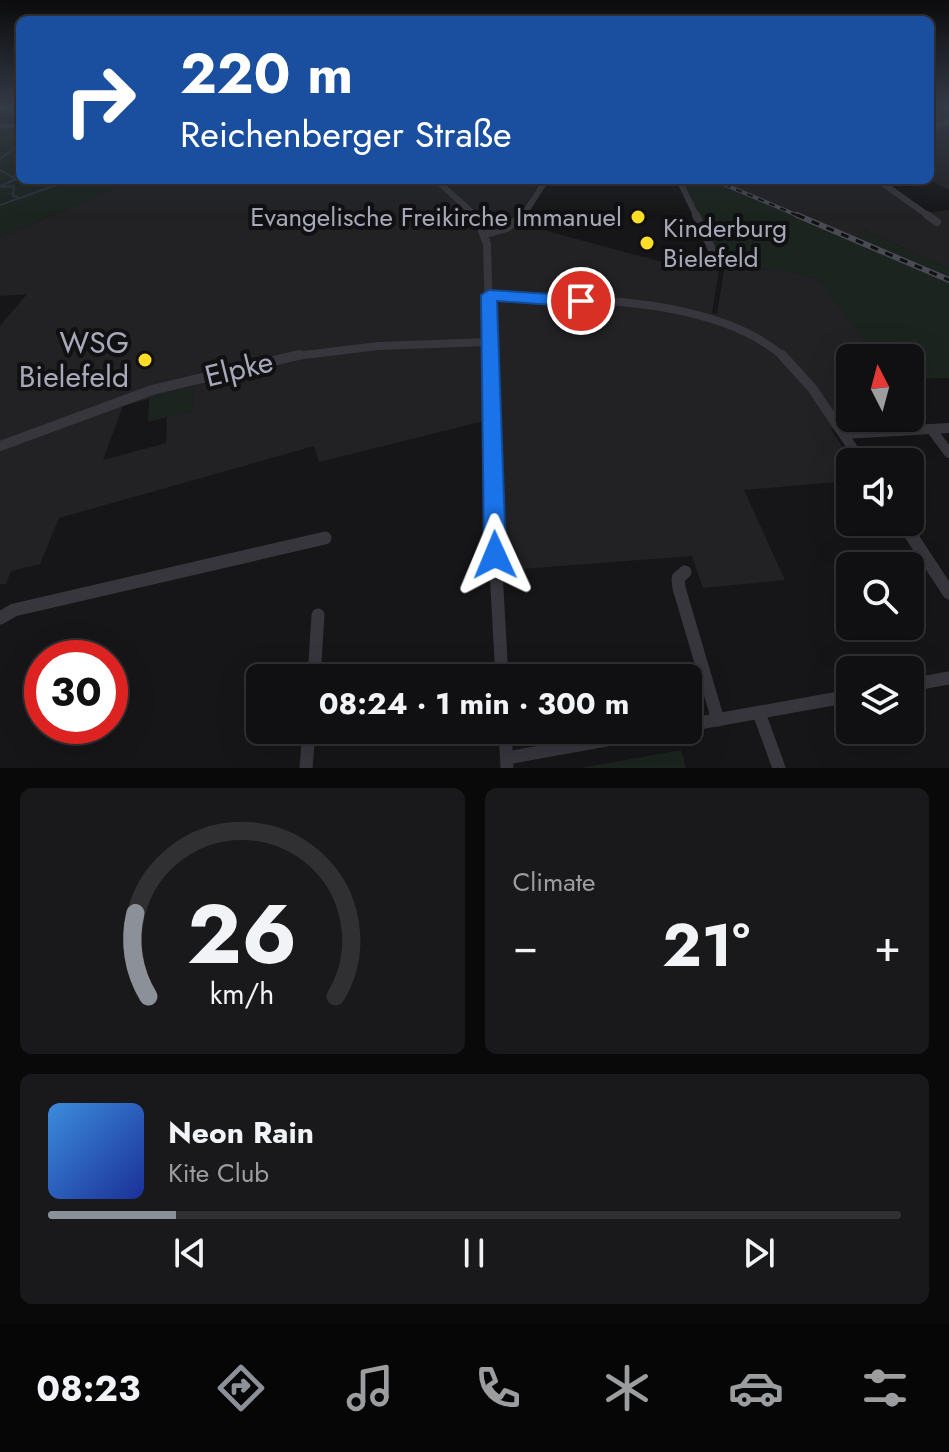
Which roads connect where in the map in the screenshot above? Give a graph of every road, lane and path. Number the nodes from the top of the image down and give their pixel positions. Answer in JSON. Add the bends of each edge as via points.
{"nodes":[{"id":1,"x":441,"y":184,"type":"edge"},
{"id":2,"x":543,"y":184,"type":"edge"},
{"id":3,"x":681,"y":184,"type":"edge"},
{"id":4,"x":884,"y":184,"type":"edge"},
{"id":5,"x":937,"y":222,"type":"dead end"},
{"id":6,"x":486,"y":234,"type":"junction"},
{"id":7,"x":724,"y":264,"type":"dead end"},
{"id":8,"x":489,"y":295,"type":"junction"},
{"id":9,"x":489,"y":342,"type":"junction"},
{"id":10,"x":949,"y":428,"type":"edge"},
{"id":11,"x":931,"y":429,"type":"junction"},
{"id":12,"x":844,"y":434,"type":"junction"},
{"id":13,"x":0,"y":446,"type":"edge"},
{"id":14,"x":853,"y":448,"type":"edge"},
{"id":15,"x":949,"y":453,"type":"edge"},
{"id":16,"x":911,"y":536,"type":"edge"},
{"id":17,"x":325,"y":538,"type":"dead end"},
{"id":18,"x":685,"y":572,"type":"dead end"},
{"id":19,"x":949,"y":593,"type":"edge"},
{"id":20,"x":318,"y":615,"type":"dead end"},
{"id":21,"x":0,"y":618,"type":"edge"},
{"id":22,"x":315,"y":664,"type":"edge"},
{"id":23,"x":501,"y":664,"type":"edge"},
{"id":24,"x":949,"y":678,"type":"edge"},
{"id":25,"x":924,"y":682,"type":"edge"},
{"id":26,"x":836,"y":699,"type":"edge"},
{"id":27,"x":759,"y":713,"type":"junction"},
{"id":28,"x":718,"y":720,"type":"junction"},
{"id":29,"x":702,"y":723,"type":"edge"},
{"id":30,"x":308,"y":744,"type":"edge"},
{"id":31,"x":596,"y":744,"type":"edge"},
{"id":32,"x":507,"y":763,"type":"edge"},
{"id":33,"x":306,"y":768,"type":"edge"},
{"id":34,"x":779,"y":768,"type":"edge"}],
"edges":[{"from":1,"to":6,"type":"street","via":[[473,212]]},
{"from":2,"to":6,"type":"street","via":[[519,220],[502,232]]},
{"from":3,"to":7,"type":"street"},
{"from":4,"to":5,"type":"street"},
{"from":6,"to":8,"type":"street"},
{"from":8,"to":9,"type":"street"},
{"from":8,"to":12,"type":"street","via":[[608,304],[733,326],[794,366]]},
{"from":9,"to":13,"type":"street","name":"Elpke","via":[[348,349],[272,360],[104,405]]},
{"from":9,"to":23,"type":"street"},
{"from":10,"to":11,"type":"street"},
{"from":11,"to":12,"type":"street"},
{"from":11,"to":15,"type":"street"},
{"from":12,"to":14,"type":"street"},
{"from":16,"to":19,"type":"street"},
{"from":17,"to":21,"type":"street","via":[[14,610]]},
{"from":18,"to":28,"type":"street","via":[[678,578],[679,588]]},
{"from":20,"to":22,"type":"street"},
{"from":24,"to":25,"type":"street"},
{"from":26,"to":27,"type":"street"},
{"from":27,"to":28,"type":"street"},
{"from":27,"to":34,"type":"street"},
{"from":28,"to":29,"type":"street"},
{"from":30,"to":33,"type":"street"},
{"from":31,"to":32,"type":"street"}]}
